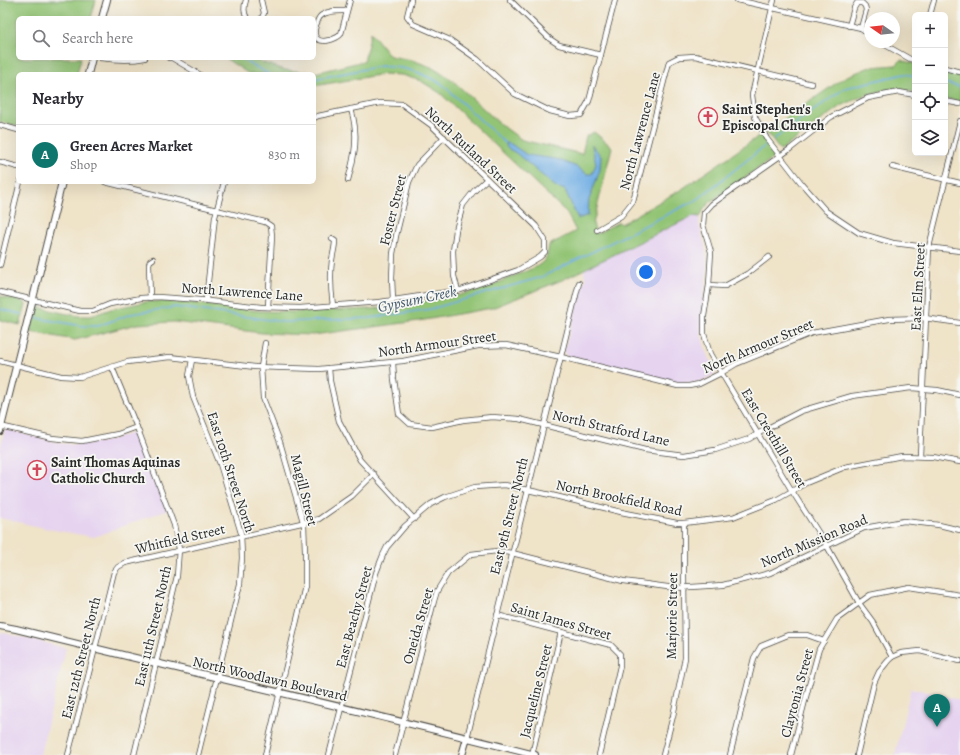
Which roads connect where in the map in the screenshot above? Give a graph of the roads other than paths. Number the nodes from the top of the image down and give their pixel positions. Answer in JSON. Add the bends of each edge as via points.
{"nodes":[{"id":1,"x":107,"y":0,"type":"edge"},
{"id":2,"x":246,"y":0,"type":"edge"},
{"id":3,"x":261,"y":0,"type":"edge"},
{"id":4,"x":350,"y":0,"type":"edge"},
{"id":5,"x":411,"y":0,"type":"edge"},
{"id":6,"x":510,"y":0,"type":"edge"},
{"id":7,"x":615,"y":0,"type":"edge"},
{"id":8,"x":736,"y":0,"type":"edge"},
{"id":9,"x":774,"y":0,"type":"edge"},
{"id":10,"x":934,"y":0,"type":"edge"},
{"id":11,"x":772,"y":8,"type":"junction"},
{"id":12,"x":347,"y":11,"type":"junction"},
{"id":13,"x":931,"y":12,"type":"edge"},
{"id":14,"x":103,"y":16,"type":"edge"},
{"id":15,"x":245,"y":16,"type":"edge"},
{"id":16,"x":263,"y":16,"type":"edge"},
{"id":17,"x":316,"y":26,"type":"edge"},
{"id":18,"x":849,"y":26,"type":"junction"},
{"id":19,"x":861,"y":28,"type":"junction"},
{"id":20,"x":864,"y":30,"type":"edge"},
{"id":21,"x":316,"y":36,"type":"edge"},
{"id":22,"x":891,"y":48,"type":"edge"},
{"id":23,"x":601,"y":55,"type":"junction"},
{"id":24,"x":912,"y":59,"type":"edge"},
{"id":25,"x":92,"y":60,"type":"edge"},
{"id":26,"x":113,"y":60,"type":"edge"},
{"id":27,"x":134,"y":60,"type":"edge"},
{"id":28,"x":175,"y":60,"type":"edge"},
{"id":29,"x":948,"y":69,"type":"edge"},
{"id":30,"x":758,"y":71,"type":"junction"},
{"id":31,"x":88,"y":72,"type":"edge"},
{"id":32,"x":196,"y":72,"type":"edge"},
{"id":33,"x":960,"y":72,"type":"edge"},
{"id":34,"x":812,"y":84,"type":"dead end"},
{"id":35,"x":912,"y":94,"type":"edge"},
{"id":36,"x":948,"y":101,"type":"edge"},
{"id":37,"x":960,"y":104,"type":"edge"},
{"id":38,"x":351,"y":109,"type":"junction"},
{"id":39,"x":316,"y":117,"type":"edge"},
{"id":40,"x":960,"y":121,"type":"edge"},
{"id":41,"x":0,"y":125,"type":"edge"},
{"id":42,"x":16,"y":129,"type":"edge"},
{"id":43,"x":444,"y":138,"type":"junction"},
{"id":44,"x":780,"y":156,"type":"junction"},
{"id":45,"x":0,"y":162,"type":"edge"},
{"id":46,"x":16,"y":166,"type":"edge"},
{"id":47,"x":892,"y":167,"type":"dead end"},
{"id":48,"x":487,"y":179,"type":"junction"},
{"id":49,"x":348,"y":180,"type":"dead end"},
{"id":50,"x":945,"y":180,"type":"junction"},
{"id":51,"x":960,"y":183,"type":"edge"},
{"id":52,"x":20,"y":184,"type":"edge"},
{"id":53,"x":62,"y":184,"type":"edge"},
{"id":54,"x":113,"y":184,"type":"edge"},
{"id":55,"x":224,"y":184,"type":"edge"},
{"id":56,"x":217,"y":210,"type":"junction"},
{"id":57,"x":598,"y":230,"type":"dead end"},
{"id":58,"x":332,"y":239,"type":"dead end"},
{"id":59,"x":929,"y":247,"type":"junction"},
{"id":60,"x":545,"y":249,"type":"joint"},
{"id":61,"x":960,"y":252,"type":"edge"},
{"id":62,"x":769,"y":257,"type":"dead end"},
{"id":63,"x":153,"y":260,"type":"dead end"},
{"id":64,"x":0,"y":265,"type":"edge"},
{"id":65,"x":579,"y":283,"type":"dead end"},
{"id":66,"x":709,"y":285,"type":"junction"},
{"id":67,"x":458,"y":291,"type":"junction"},
{"id":68,"x":0,"y":292,"type":"edge"},
{"id":69,"x":150,"y":298,"type":"junction"},
{"id":70,"x":33,"y":300,"type":"junction"},
{"id":71,"x":206,"y":300,"type":"junction"},
{"id":72,"x":393,"y":300,"type":"junction"},
{"id":73,"x":332,"y":306,"type":"junction"},
{"id":74,"x":268,"y":307,"type":"junction"},
{"id":75,"x":926,"y":319,"type":"junction"},
{"id":76,"x":960,"y":323,"type":"edge"},
{"id":77,"x":265,"y":342,"type":"dead end"},
{"id":78,"x":561,"y":356,"type":"junction"},
{"id":79,"x":0,"y":360,"type":"edge"},
{"id":80,"x":192,"y":360,"type":"junction"},
{"id":81,"x":393,"y":362,"type":"junction"},
{"id":82,"x":16,"y":364,"type":"junction"},
{"id":83,"x":112,"y":367,"type":"junction"},
{"id":84,"x":261,"y":367,"type":"junction"},
{"id":85,"x":328,"y":368,"type":"junction"},
{"id":86,"x":722,"y":373,"type":"junction"},
{"id":87,"x":924,"y":389,"type":"junction"},
{"id":88,"x":960,"y":394,"type":"edge"},
{"id":89,"x":544,"y":424,"type":"junction"},
{"id":90,"x":137,"y":427,"type":"junction"},
{"id":91,"x":0,"y":428,"type":"edge"},
{"id":92,"x":758,"y":434,"type":"junction"},
{"id":93,"x":920,"y":456,"type":"junction"},
{"id":94,"x":960,"y":462,"type":"edge"},
{"id":95,"x":374,"y":474,"type":"junction"},
{"id":96,"x":528,"y":490,"type":"junction"},
{"id":97,"x":792,"y":491,"type":"junction"},
{"id":98,"x":414,"y":519,"type":"junction"},
{"id":99,"x":303,"y":523,"type":"junction"},
{"id":100,"x":684,"y":524,"type":"junction"},
{"id":101,"x":960,"y":530,"type":"edge"},
{"id":102,"x":242,"y":536,"type":"junction"},
{"id":103,"x":827,"y":546,"type":"junction"},
{"id":104,"x":179,"y":550,"type":"junction"},
{"id":105,"x":512,"y":553,"type":"junction"},
{"id":106,"x":117,"y":568,"type":"joint"},
{"id":107,"x":684,"y":587,"type":"junction"},
{"id":108,"x":960,"y":595,"type":"edge"},
{"id":109,"x":859,"y":603,"type":"junction"},
{"id":110,"x":497,"y":615,"type":"junction"},
{"id":111,"x":0,"y":626,"type":"edge"},
{"id":112,"x":562,"y":632,"type":"junction"},
{"id":113,"x":824,"y":641,"type":"junction"},
{"id":114,"x":95,"y":649,"type":"junction"},
{"id":115,"x":892,"y":657,"type":"junction"},
{"id":116,"x":960,"y":661,"type":"edge"},
{"id":117,"x":156,"y":664,"type":"junction"},
{"id":118,"x":218,"y":678,"type":"junction"},
{"id":119,"x":280,"y":692,"type":"junction"},
{"id":120,"x":341,"y":707,"type":"junction"},
{"id":121,"x":403,"y":722,"type":"junction"},
{"id":122,"x":467,"y":738,"type":"junction"},
{"id":123,"x":68,"y":755,"type":"edge"},
{"id":124,"x":134,"y":755,"type":"edge"},
{"id":125,"x":198,"y":755,"type":"edge"},
{"id":126,"x":265,"y":755,"type":"edge"},
{"id":127,"x":329,"y":755,"type":"edge"},
{"id":128,"x":395,"y":755,"type":"edge"},
{"id":129,"x":462,"y":755,"type":"edge"},
{"id":130,"x":533,"y":755,"type":"edge"},
{"id":131,"x":599,"y":755,"type":"edge"},
{"id":132,"x":663,"y":755,"type":"edge"},
{"id":133,"x":730,"y":755,"type":"edge"},
{"id":134,"x":791,"y":755,"type":"edge"},
{"id":135,"x":857,"y":755,"type":"edge"}],
"edges":[{"from":1,"to":14,"type":"main road"},
{"from":2,"to":15,"type":"street"},
{"from":3,"to":16,"type":"street"},
{"from":4,"to":12,"type":"street"},
{"from":5,"to":23,"type":"street","via":[[407,16],[413,24],[450,40],[477,59],[515,94],[550,111],[570,116],[581,114],[589,101]]},
{"from":6,"to":23,"type":"street","via":[[559,46]]},
{"from":7,"to":23,"type":"street"},
{"from":8,"to":11,"type":"street"},
{"from":9,"to":11,"type":"street"},
{"from":10,"to":13,"type":"street"},
{"from":11,"to":18,"type":"street"},
{"from":11,"to":30,"type":"street"},
{"from":12,"to":17,"type":"street","via":[[323,14],[318,18]]},
{"from":12,"to":21,"type":"street","via":[[338,38],[320,41]]},
{"from":18,"to":19,"type":"street"},
{"from":18,"to":19,"type":"street","via":[[854,8],[858,3],[862,3],[866,10]]},
{"from":19,"to":20,"type":"street"},
{"from":22,"to":24,"type":"street"},
{"from":25,"to":31,"type":"main road"},
{"from":26,"to":27,"type":"street"},
{"from":28,"to":32,"type":"street"},
{"from":29,"to":33,"type":"street"},
{"from":30,"to":34,"type":"street","name":"North Lawrence Lane"},
{"from":30,"to":44,"type":"street","via":[[752,95],[755,117]]},
{"from":30,"to":57,"type":"street","name":"North Lawrence Lane","via":[[695,56],[679,56],[669,62],[633,201],[621,216]]},
{"from":35,"to":44,"type":"street","via":[[899,92],[868,98],[831,117]]},
{"from":36,"to":37,"type":"street"},
{"from":38,"to":39,"type":"street","name":"North Rutland Street"},
{"from":38,"to":43,"type":"street","name":"North Rutland Street","via":[[380,103],[402,104]]},
{"from":38,"to":49,"type":"street","via":[[356,142]]},
{"from":40,"to":50,"type":"street","name":"East Elm Street"},
{"from":41,"to":42,"type":"street"},
{"from":43,"to":48,"type":"street","name":"North Rutland Street"},
{"from":43,"to":72,"type":"street","name":"Foster Street","via":[[417,165],[409,182],[395,242]]},
{"from":44,"to":59,"type":"street","via":[[826,211],[859,233],[893,243]]},
{"from":44,"to":66,"type":"street","name":"East Cresthill Street","via":[[712,204],[704,213],[703,225],[711,252]]},
{"from":45,"to":46,"type":"street"},
{"from":47,"to":50,"type":"street"},
{"from":48,"to":60,"type":"street","name":"North Rutland Street","via":[[536,226],[545,240]]},
{"from":48,"to":67,"type":"street","via":[[463,205],[459,219],[453,251],[454,276]]},
{"from":50,"to":51,"type":"street"},
{"from":50,"to":59,"type":"street","name":"East Elm Street"},
{"from":52,"to":64,"type":"street"},
{"from":53,"to":70,"type":"main road"},
{"from":54,"to":56,"type":"street"},
{"from":55,"to":56,"type":"street"},
{"from":56,"to":71,"type":"street"},
{"from":56,"to":74,"type":"street","via":[[265,222],[271,226]]},
{"from":58,"to":73,"type":"street","via":[[335,241],[335,247],[332,260]]},
{"from":59,"to":61,"type":"street"},
{"from":59,"to":75,"type":"street","name":"East Elm Street"},
{"from":60,"to":67,"type":"street","name":"North Lawrence Lane","via":[[540,257],[518,270]]},
{"from":62,"to":66,"type":"street","via":[[747,274],[725,286]]},
{"from":63,"to":69,"type":"street","via":[[150,260],[149,264]]},
{"from":65,"to":78,"type":"street","name":"East 9th Street North"},
{"from":66,"to":86,"type":"street","name":"East Cresthill Street","via":[[704,334],[710,354]]},
{"from":67,"to":72,"type":"street","name":"North Lawrence Lane"},
{"from":68,"to":70,"type":"street","name":"North Lawrence Lane"},
{"from":69,"to":70,"type":"street","name":"North Lawrence Lane","via":[[110,304],[93,311],[80,311]]},
{"from":69,"to":71,"type":"street","name":"North Lawrence Lane"},
{"from":70,"to":82,"type":"main road"},
{"from":71,"to":74,"type":"street","name":"North Lawrence Lane"},
{"from":72,"to":73,"type":"street","name":"North Lawrence Lane"},
{"from":73,"to":74,"type":"street","name":"North Lawrence Lane"},
{"from":75,"to":76,"type":"street","name":"North Armour Street"},
{"from":75,"to":86,"type":"street","name":"North Armour Street","via":[[890,318],[812,333],[736,364]]},
{"from":75,"to":87,"type":"street","name":"East Elm Street"},
{"from":77,"to":84,"type":"street","name":"Magill Street"},
{"from":78,"to":81,"type":"street","name":"North Armour Street","via":[[506,345],[478,346]]},
{"from":78,"to":86,"type":"street","name":"North Armour Street","via":[[678,386],[699,384]]},
{"from":78,"to":89,"type":"street","name":"East 9th Street North"},
{"from":79,"to":82,"type":"street","name":"North Armour Street"},
{"from":80,"to":83,"type":"street","name":"North Armour Street","via":[[170,357],[127,362]]},
{"from":80,"to":84,"type":"street","name":"North Armour Street"},
{"from":80,"to":102,"type":"street","name":"East 10th Street North","via":[[189,376],[194,397],[220,464]]},
{"from":81,"to":85,"type":"street","name":"North Armour Street"},
{"from":81,"to":89,"type":"street","name":"North Stratford Lane","via":[[399,414],[410,424],[432,426],[492,417]]},
{"from":82,"to":83,"type":"street","name":"North Armour Street","via":[[61,376],[80,377]]},
{"from":82,"to":91,"type":"main road"},
{"from":83,"to":90,"type":"street","name":"East 11th Street North"},
{"from":84,"to":85,"type":"street","name":"North Armour Street"},
{"from":84,"to":99,"type":"street","name":"Magill Street","via":[[263,398],[280,442]]},
{"from":85,"to":95,"type":"street","via":[[339,421],[360,460]]},
{"from":86,"to":92,"type":"street","name":"East Cresthill Street"},
{"from":87,"to":88,"type":"street","name":"North Stratford Lane"},
{"from":87,"to":92,"type":"street","name":"North Stratford Lane","via":[[911,388],[852,396],[801,411]]},
{"from":87,"to":93,"type":"street","name":"East Elm Street"},
{"from":89,"to":92,"type":"street","name":"North Stratford Lane","via":[[645,450],[684,455],[715,450]]},
{"from":89,"to":96,"type":"street","name":"East 9th Street North"},
{"from":90,"to":91,"type":"street","via":[[118,434],[82,440],[52,438]]},
{"from":90,"to":104,"type":"street","name":"East 11th Street North","via":[[174,525]]},
{"from":92,"to":97,"type":"street","name":"East Cresthill Street"},
{"from":93,"to":94,"type":"street","name":"North Brookfield Road"},
{"from":93,"to":97,"type":"street","name":"North Brookfield Road","via":[[902,456],[845,467]]},
{"from":95,"to":98,"type":"street"},
{"from":95,"to":99,"type":"street","name":"Whitfield Street","via":[[352,496],[318,519]]},
{"from":96,"to":98,"type":"street","name":"North Brookfield Road","via":[[505,485],[475,487],[431,504]]},
{"from":96,"to":100,"type":"street","name":"North Brookfield Road"},
{"from":96,"to":105,"type":"street","name":"East 9th Street North"},
{"from":97,"to":100,"type":"street","name":"North Brookfield Road","via":[[733,517]]},
{"from":97,"to":103,"type":"street","name":"East Cresthill Street"},
{"from":98,"to":120,"type":"street","name":"East Beachy Street","via":[[387,547],[376,573]]},
{"from":99,"to":102,"type":"street","name":"Whitfield Street"},
{"from":99,"to":119,"type":"street","name":"Magill Street","via":[[305,586]]},
{"from":100,"to":107,"type":"street","name":"Marjorie Street"},
{"from":101,"to":103,"type":"street","name":"North Mission Road","via":[[904,521],[864,528]]},
{"from":102,"to":104,"type":"street","name":"Whitfield Street"},
{"from":102,"to":118,"type":"street","name":"East 10th Street North","via":[[240,584]]},
{"from":103,"to":107,"type":"street","name":"North Mission Road","via":[[770,573],[723,585]]},
{"from":103,"to":109,"type":"street","name":"East Cresthill Street"},
{"from":104,"to":106,"type":"street","name":"Whitfield Street","via":[[125,563]]},
{"from":104,"to":117,"type":"street","name":"East 11th Street North","via":[[177,576]]},
{"from":105,"to":107,"type":"street","name":"North Mission Road","via":[[623,581]]},
{"from":105,"to":110,"type":"street","name":"East 9th Street North"},
{"from":105,"to":121,"type":"street","name":"Oneida Street","via":[[497,551],[471,554],[448,573],[434,600]]},
{"from":106,"to":114,"type":"street","name":"East 12th Street North"},
{"from":107,"to":132,"type":"street","name":"Marjorie Street","via":[[685,658],[674,716]]},
{"from":108,"to":109,"type":"street","name":"Claytonia Street","via":[[909,587],[870,596]]},
{"from":109,"to":113,"type":"street","name":"Claytonia Street","via":[[837,619]]},
{"from":109,"to":115,"type":"street","name":"East Cresthill Street","via":[[873,622]]},
{"from":110,"to":112,"type":"street","name":"Saint James Street"},
{"from":110,"to":122,"type":"street","name":"East 9th Street North"},
{"from":111,"to":114,"type":"main road","name":"North Woodlawn Boulevard"},
{"from":112,"to":130,"type":"street","name":"Jacqueline Street"},
{"from":112,"to":131,"type":"street","name":"Saint James Street","via":[[611,645],[620,654],[620,666]]},
{"from":113,"to":133,"type":"street","via":[[807,635],[788,635],[761,646],[754,658]]},
{"from":113,"to":134,"type":"street","name":"Claytonia Street","via":[[819,649]]},
{"from":114,"to":117,"type":"main road","name":"North Woodlawn Boulevard"},
{"from":114,"to":123,"type":"street","name":"East 12th Street North"},
{"from":115,"to":116,"type":"street","via":[[901,653],[920,651]]},
{"from":115,"to":135,"type":"street","via":[[883,666],[874,683]]},
{"from":117,"to":118,"type":"main road","name":"North Woodlawn Boulevard"},
{"from":117,"to":124,"type":"street","name":"East 11th Street North"},
{"from":118,"to":119,"type":"main road","name":"North Woodlawn Boulevard"},
{"from":118,"to":125,"type":"street","name":"East 10th Street North"},
{"from":119,"to":120,"type":"main road","name":"North Woodlawn Boulevard"},
{"from":119,"to":126,"type":"street","name":"Magill Street"},
{"from":120,"to":121,"type":"main road","name":"North Woodlawn Boulevard"},
{"from":120,"to":127,"type":"street","name":"East Beachy Street"},
{"from":121,"to":122,"type":"main road","name":"North Woodlawn Boulevard"},
{"from":121,"to":128,"type":"street","name":"Oneida Street"},
{"from":122,"to":129,"type":"main road","name":"East 9th Street North"},
{"from":122,"to":130,"type":"main road","name":"North Woodlawn Boulevard"}]}
